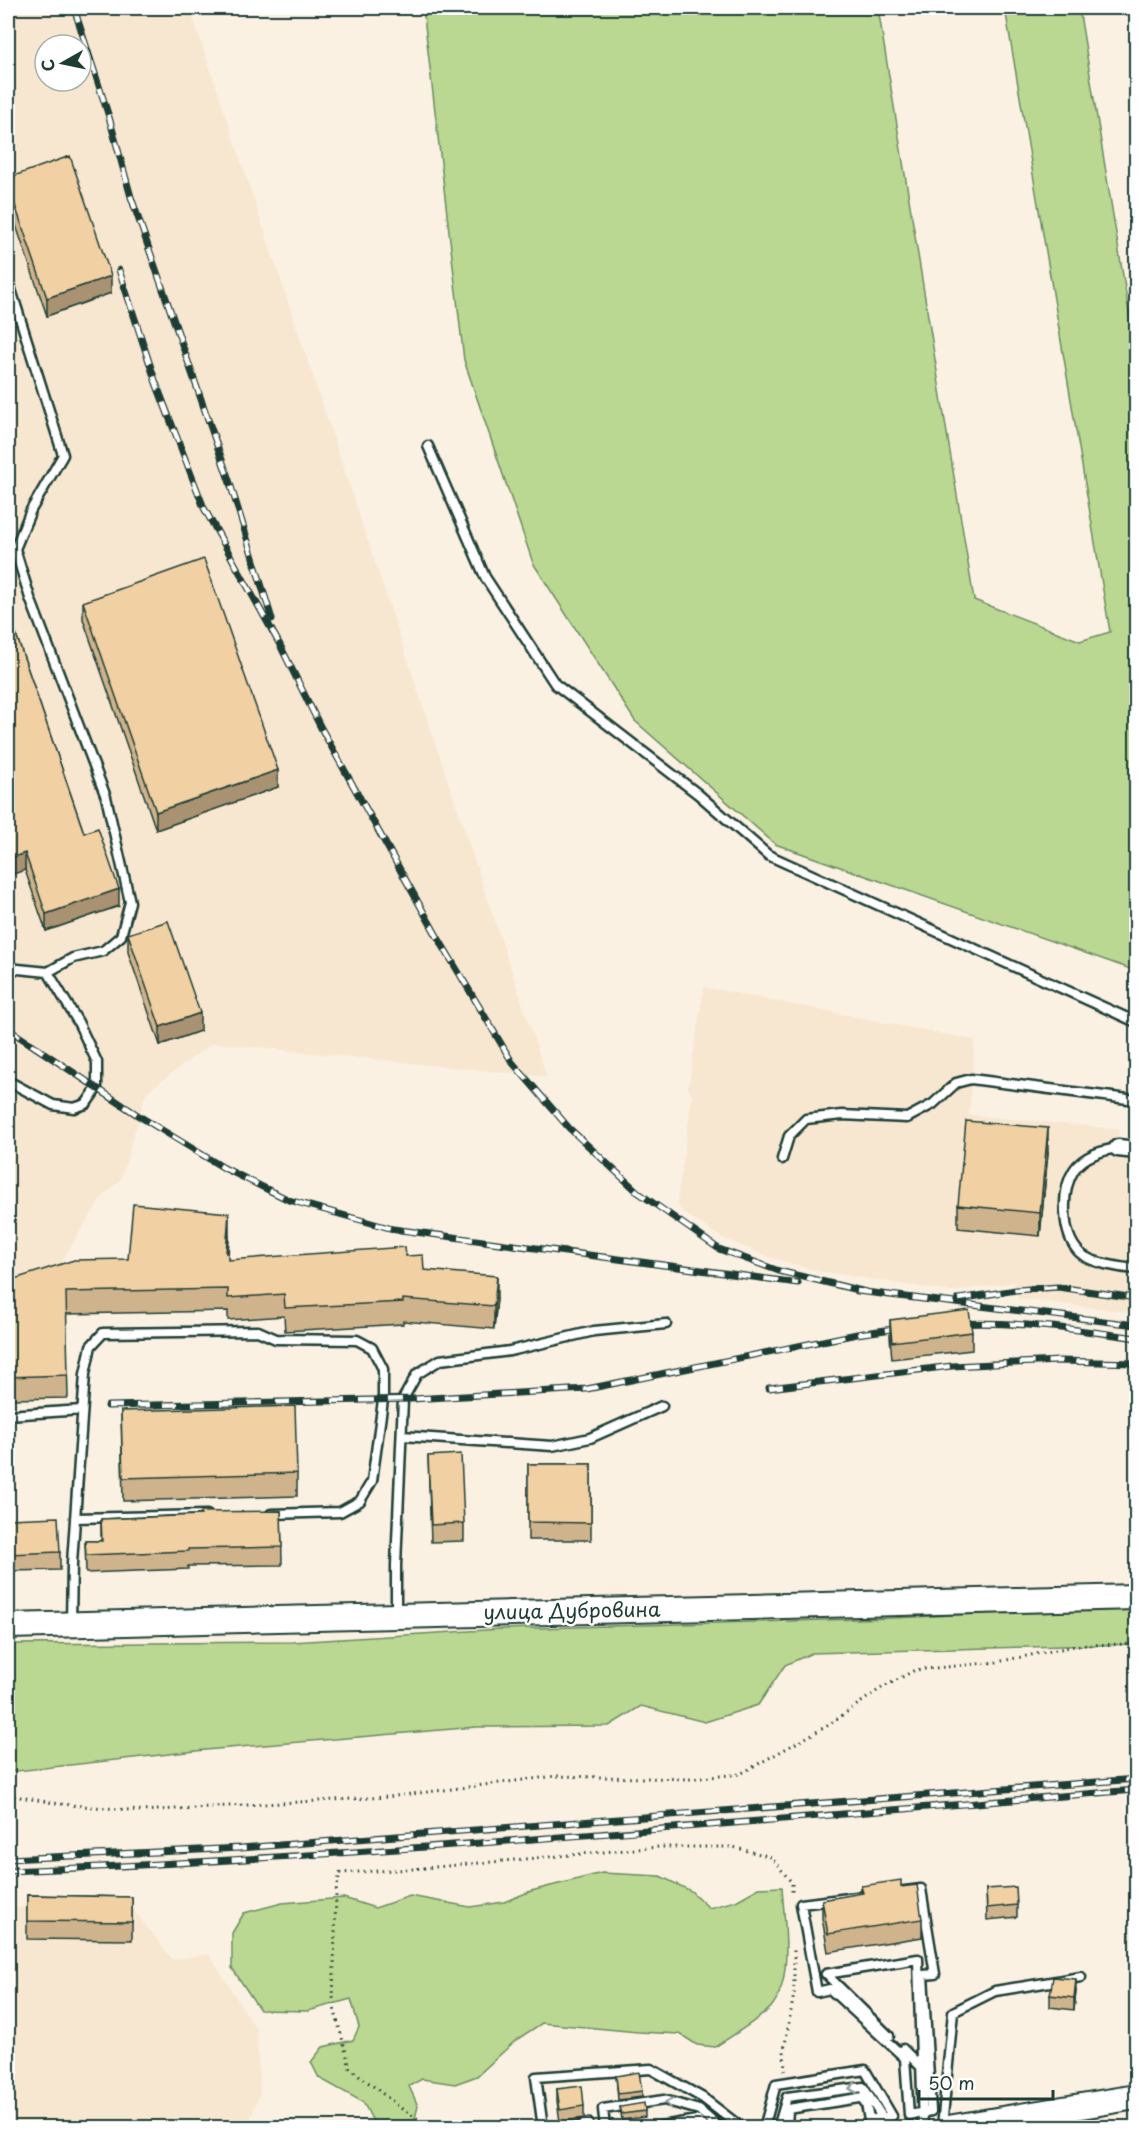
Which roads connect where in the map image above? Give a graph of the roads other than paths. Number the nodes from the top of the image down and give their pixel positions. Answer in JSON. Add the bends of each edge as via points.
{"nodes":[{"id":1,"x":8,"y":280,"type":"edge"},
{"id":2,"x":428,"y":446,"type":"dead end"},
{"id":3,"x":8,"y":968,"type":"edge"},
{"id":4,"x":48,"y":972,"type":"junction"},
{"id":5,"x":1137,"y":1022,"type":"edge"},
{"id":6,"x":8,"y":1081,"type":"edge"},
{"id":7,"x":1137,"y":1100,"type":"edge"},
{"id":8,"x":1118,"y":1148,"type":"joint"},
{"id":9,"x":1137,"y":1150,"type":"edge"},
{"id":10,"x":782,"y":1159,"type":"dead end"},
{"id":11,"x":1137,"y":1269,"type":"edge"},
{"id":12,"x":666,"y":1324,"type":"dead end"},
{"id":13,"x":662,"y":1406,"type":"dead end"},
{"id":14,"x":82,"y":1410,"type":"junction"},
{"id":15,"x":8,"y":1415,"type":"edge"},
{"id":16,"x":402,"y":1436,"type":"junction"},
{"id":17,"x":260,"y":1514,"type":"edge"},
{"id":18,"x":213,"y":1515,"type":"edge"},
{"id":19,"x":75,"y":1518,"type":"junction"},
{"id":20,"x":1137,"y":1597,"type":"edge"},
{"id":21,"x":396,"y":1616,"type":"junction"},
{"id":22,"x":71,"y":1624,"type":"junction"},
{"id":23,"x":8,"y":1626,"type":"edge"},
{"id":24,"x":1082,"y":1977,"type":"dead end"},
{"id":25,"x":920,"y":2066,"type":"junction"},
{"id":26,"x":1137,"y":2097,"type":"edge"},
{"id":27,"x":922,"y":2112,"type":"junction"},
{"id":28,"x":883,"y":2117,"type":"junction"},
{"id":29,"x":543,"y":2127,"type":"edge"},
{"id":30,"x":575,"y":2127,"type":"edge"},
{"id":31,"x":589,"y":2127,"type":"edge"},
{"id":32,"x":605,"y":2127,"type":"edge"},
{"id":33,"x":650,"y":2127,"type":"edge"},
{"id":34,"x":706,"y":2127,"type":"edge"},
{"id":35,"x":720,"y":2127,"type":"edge"},
{"id":36,"x":742,"y":2127,"type":"edge"},
{"id":37,"x":764,"y":2127,"type":"edge"},
{"id":38,"x":778,"y":2127,"type":"edge"},
{"id":39,"x":787,"y":2127,"type":"edge"},
{"id":40,"x":889,"y":2127,"type":"edge"},
{"id":41,"x":922,"y":2127,"type":"edge"},
{"id":42,"x":942,"y":2127,"type":"edge"},
{"id":43,"x":948,"y":2127,"type":"edge"}],
"edges":[{"from":1,"to":4,"type":"lane","via":[[63,454],[31,510],[15,549],[106,797],[130,902],[121,936],[103,951],[73,958]]},
{"from":2,"to":5,"type":"lane","via":[[485,577],[555,684],[698,794],[768,855]]},
{"from":3,"to":4,"type":"lane"},
{"from":4,"to":6,"type":"lane","via":[[97,1062],[96,1088],[86,1104],[74,1108],[53,1105]]},
{"from":7,"to":10,"type":"lane","via":[[971,1079],[956,1083],[933,1104],[907,1118],[842,1115],[806,1119],[789,1136]]},
{"from":8,"to":9,"type":"street"},
{"from":8,"to":11,"type":"lane","via":[[1099,1151],[1074,1168],[1064,1204],[1068,1232],[1080,1253],[1113,1267]]},
{"from":12,"to":16,"type":"lane","via":[[594,1331],[510,1351],[440,1360],[417,1374],[403,1399]]},
{"from":13,"to":16,"type":"lane","via":[[590,1438],[552,1446]]},
{"from":14,"to":15,"type":"lane"},
{"from":14,"to":17,"type":"lane","via":[[91,1346],[103,1333],[258,1331],[276,1339],[357,1340],[372,1348],[383,1369],[383,1400],[372,1481],[360,1501],[340,1512]]},
{"from":14,"to":19,"type":"lane"},
{"from":16,"to":21,"type":"lane"},
{"from":18,"to":19,"type":"lane"},
{"from":19,"to":22,"type":"lane"},
{"from":20,"to":21,"type":"main road","name":"улица Дубровина"},
{"from":21,"to":22,"type":"main road","name":"улица Дубровина"},
{"from":22,"to":23,"type":"main road","name":"улица Дубровина"},
{"from":24,"to":42,"type":"lane","via":[[995,1991],[953,2012]]},
{"from":25,"to":25,"type":"lane","via":[[918,1959],[826,1974],[843,1991]]},
{"from":25,"to":27,"type":"lane"},
{"from":26,"to":43,"type":"main road"},
{"from":27,"to":27,"type":"lane","via":[[931,2111],[923,1975],[935,1974],[921,1889],[801,1904],[816,1992],[830,1989],[905,2058],[909,2115]]},
{"from":27,"to":41,"type":"lane"},
{"from":28,"to":37,"type":"lane","via":[[892,2116],[865,2070],[776,2084]]},
{"from":28,"to":38,"type":"lane","one_way":true,"via":[[863,2087],[787,2097]]},
{"from":28,"to":39,"type":"lane","via":[[870,2120],[866,2104],[858,2098],[788,2109]]},
{"from":28,"to":40,"type":"lane"},
{"from":29,"to":36,"type":"lane","via":[[536,2077],[651,2069],[704,2098]]},
{"from":30,"to":31,"type":"lane","via":[[588,2123]]},
{"from":35,"to":32,"type":"lane","one_way":true,"via":[[699,2110],[664,2100],[603,2109]]},
{"from":33,"to":34,"type":"lane","via":[[697,2120]]}]}
